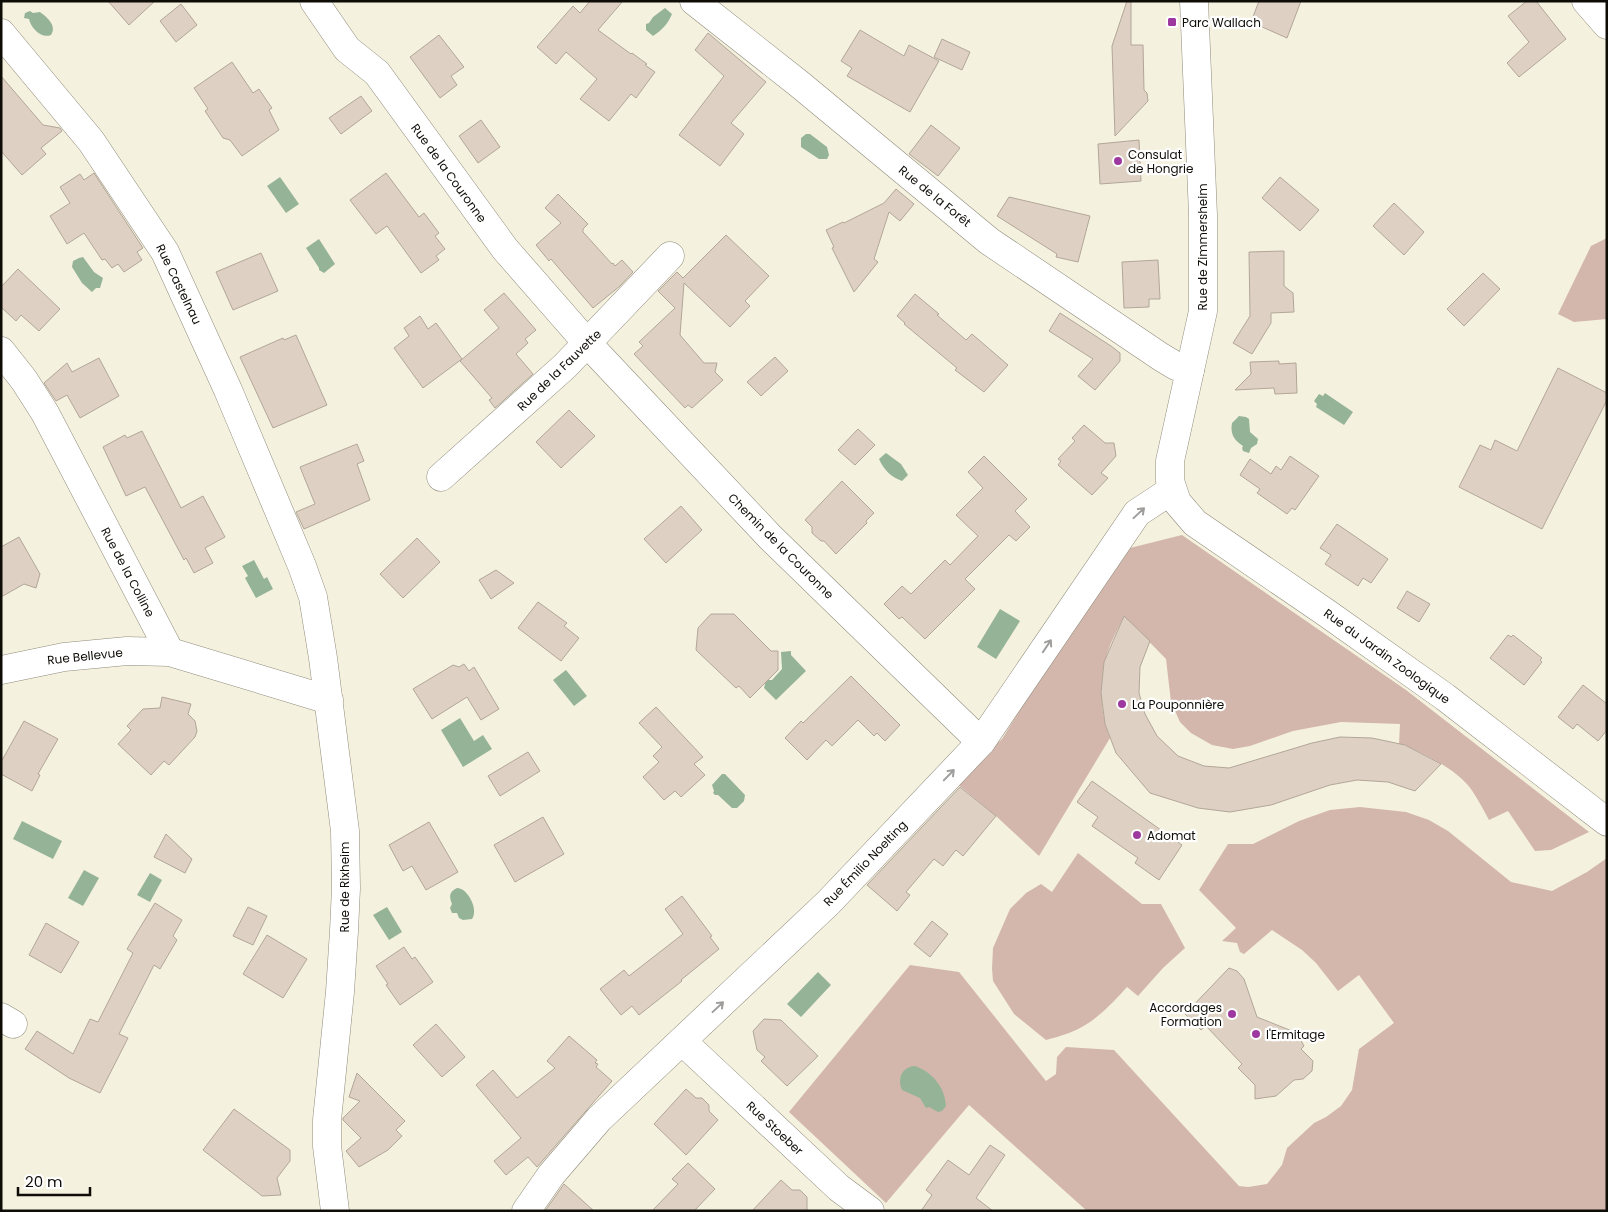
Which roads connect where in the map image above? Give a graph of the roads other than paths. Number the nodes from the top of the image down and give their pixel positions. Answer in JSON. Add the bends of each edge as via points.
{"nodes":[{"id":1,"x":314,"y":1,"type":"edge"},
{"id":2,"x":694,"y":1,"type":"edge"},
{"id":3,"x":1194,"y":1,"type":"edge"},
{"id":4,"x":1586,"y":1,"type":"edge"},
{"id":5,"x":1607,"y":25,"type":"edge"},
{"id":6,"x":1,"y":33,"type":"edge"},
{"id":7,"x":670,"y":256,"type":"dead end"},
{"id":8,"x":588,"y":344,"type":"junction"},
{"id":9,"x":1,"y":351,"type":"edge"},
{"id":10,"x":1190,"y":370,"type":"junction"},
{"id":11,"x":441,"y":477,"type":"dead end"},
{"id":12,"x":1172,"y":490,"type":"junction"},
{"id":13,"x":302,"y":566,"type":"joint"},
{"id":14,"x":170,"y":652,"type":"junction"},
{"id":15,"x":1,"y":670,"type":"edge"},
{"id":16,"x":329,"y":700,"type":"junction"},
{"id":17,"x":981,"y":742,"type":"junction"},
{"id":18,"x":1607,"y":822,"type":"edge"},
{"id":19,"x":682,"y":1041,"type":"junction"},
{"id":20,"x":335,"y":1211,"type":"edge"},
{"id":21,"x":526,"y":1211,"type":"edge"},
{"id":22,"x":870,"y":1211,"type":"edge"}],
"edges":[{"from":1,"to":8,"type":"street","name":"Rue de la Couronne","via":[[347,49],[377,73],[504,249]]},
{"from":2,"to":10,"type":"street","name":"Rue de la Forêt","via":[[798,82],[989,241],[1161,357]]},
{"from":3,"to":10,"type":"street","name":"Rue de Zimmersheim","via":[[1203,311]]},
{"from":4,"to":5,"type":"street"},
{"from":6,"to":13,"type":"street","name":"Rue Castelnau","via":[[91,141],[165,252],[228,390]]},
{"from":7,"to":8,"type":"street","name":"Rue de la Fauvette"},
{"from":8,"to":11,"type":"street","name":"Rue de la Fauvette"},
{"from":8,"to":17,"type":"street","name":"Chemin de la Couronne","via":[[770,537]]},
{"from":9,"to":14,"type":"street","name":"Rue de la Colline","via":[[45,413]]},
{"from":10,"to":12,"type":"street","name":"Rue de Zimmersheim","via":[[1170,461]]},
{"from":17,"to":12,"type":"street","name":"Rue Émilio Noelting","one_way":true,"via":[[1137,513]]},
{"from":12,"to":18,"type":"street","name":"Rue du Jardin Zoologique","via":[[1195,523],[1445,697]]},
{"from":13,"to":16,"type":"street","name":"Rue de Rixheim","via":[[317,620]]},
{"from":14,"to":15,"type":"street","name":"Rue Bellevue","via":[[127,651],[64,656]]},
{"from":14,"to":16,"type":"street"},
{"from":16,"to":20,"type":"street","name":"Rue de Rixheim","via":[[342,801],[346,888],[340,992],[327,1120]]},
{"from":19,"to":17,"type":"street","name":"Rue Émilio Noelting","one_way":true,"via":[[828,903]]},
{"from":19,"to":21,"type":"street","name":"Rue Émilio Noelting","via":[[599,1119],[551,1175]]},
{"from":19,"to":22,"type":"street","name":"Rue Stoeber","via":[[839,1188]]}]}
